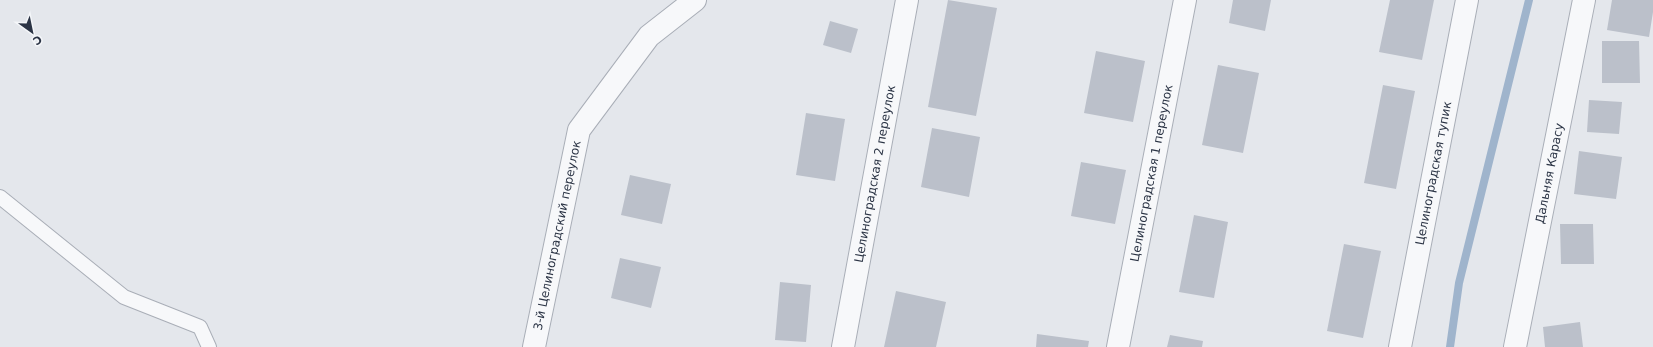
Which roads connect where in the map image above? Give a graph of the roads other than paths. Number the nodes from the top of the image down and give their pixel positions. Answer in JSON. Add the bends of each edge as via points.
{"nodes":[{"id":1,"x":695,"y":0,"type":"edge"},
{"id":2,"x":907,"y":0,"type":"edge"},
{"id":3,"x":1185,"y":0,"type":"edge"},
{"id":4,"x":1467,"y":0,"type":"edge"},
{"id":5,"x":1584,"y":0,"type":"edge"},
{"id":6,"x":0,"y":197,"type":"edge"},
{"id":7,"x":209,"y":347,"type":"edge"},
{"id":8,"x":534,"y":347,"type":"edge"},
{"id":9,"x":843,"y":347,"type":"edge"},
{"id":10,"x":1118,"y":347,"type":"edge"},
{"id":11,"x":1400,"y":347,"type":"edge"},
{"id":12,"x":1515,"y":347,"type":"edge"}],
"edges":[{"from":1,"to":8,"type":"street","name":"3-й Целиноградский переулок","via":[[649,36],[579,130]]},
{"from":2,"to":9,"type":"street","name":"Целиноградская 2 переулок"},
{"from":3,"to":10,"type":"street","name":"Целиноградская 1 переулок"},
{"from":4,"to":11,"type":"street","name":"Целиноградская тупик"},
{"from":5,"to":12,"type":"street","name":"Дальняя Карасу"},
{"from":6,"to":7,"type":"lane","via":[[124,297],[200,328]]}]}
